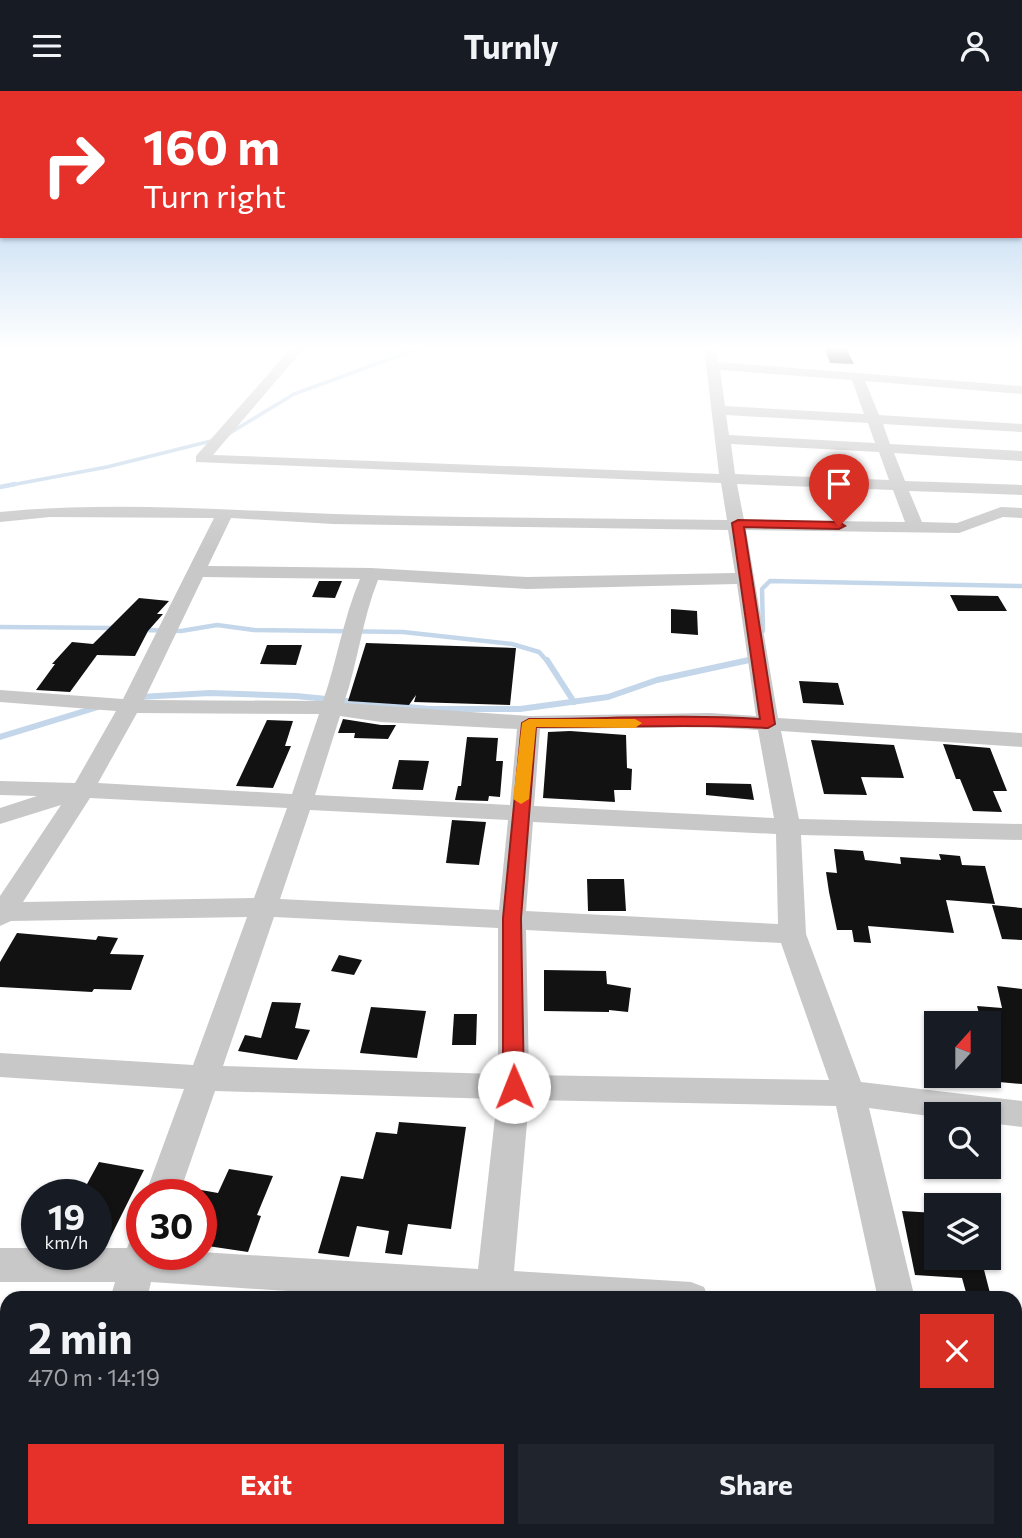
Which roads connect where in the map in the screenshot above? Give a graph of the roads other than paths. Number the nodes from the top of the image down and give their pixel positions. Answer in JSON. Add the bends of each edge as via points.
{"nodes":[{"id":1,"x":240,"y":415,"type":"edge"},
{"id":2,"x":718,"y":415,"type":"edge"},
{"id":3,"x":795,"y":415,"type":"edge"},
{"id":4,"x":871,"y":415,"type":"edge"},
{"id":5,"x":873,"y":419,"type":"junction"},
{"id":6,"x":1022,"y":428,"type":"edge"},
{"id":7,"x":721,"y":439,"type":"junction"},
{"id":8,"x":885,"y":449,"type":"junction"},
{"id":9,"x":1022,"y":457,"type":"edge"},
{"id":10,"x":728,"y":480,"type":"junction"},
{"id":11,"x":900,"y":487,"type":"junction"},
{"id":12,"x":1022,"y":490,"type":"edge"},
{"id":13,"x":225,"y":513,"type":"junction"},
{"id":14,"x":1022,"y":513,"type":"edge"},
{"id":15,"x":0,"y":517,"type":"edge"},
{"id":16,"x":738,"y":523,"type":"junction"},
{"id":17,"x":915,"y":527,"type":"junction"},
{"id":18,"x":198,"y":571,"type":"junction"},
{"id":19,"x":371,"y":574,"type":"junction"},
{"id":20,"x":746,"y":578,"type":"junction"},
{"id":21,"x":0,"y":696,"type":"edge"},
{"id":22,"x":130,"y":706,"type":"junction"},
{"id":23,"x":331,"y":708,"type":"junction"},
{"id":24,"x":529,"y":723,"type":"junction"},
{"id":25,"x":768,"y":724,"type":"junction"},
{"id":26,"x":1022,"y":740,"type":"edge"},
{"id":27,"x":0,"y":788,"type":"edge"},
{"id":28,"x":82,"y":791,"type":"junction"},
{"id":29,"x":301,"y":802,"type":"junction"},
{"id":30,"x":519,"y":814,"type":"junction"},
{"id":31,"x":0,"y":816,"type":"edge"},
{"id":32,"x":789,"y":827,"type":"junction"},
{"id":33,"x":1022,"y":832,"type":"edge"},
{"id":34,"x":264,"y":907,"type":"junction"},
{"id":35,"x":1,"y":914,"type":"edge"},
{"id":36,"x":512,"y":918,"type":"junction"},
{"id":37,"x":792,"y":934,"type":"junction"},
{"id":38,"x":0,"y":1065,"type":"edge"},
{"id":39,"x":202,"y":1078,"type":"junction"},
{"id":40,"x":514,"y":1087,"type":"junction"},
{"id":41,"x":849,"y":1093,"type":"junction"},
{"id":42,"x":1022,"y":1114,"type":"edge"},
{"id":43,"x":167,"y":1179,"type":"edge"},
{"id":44,"x":0,"y":1265,"type":"edge"},
{"id":45,"x":136,"y":1273,"type":"edge"},
{"id":46,"x":475,"y":1291,"type":"edge"},
{"id":47,"x":494,"y":1291,"type":"edge"},
{"id":48,"x":895,"y":1291,"type":"edge"}],
"edges":[{"from":1,"to":10,"type":"street","via":[[201,459]]},
{"from":2,"to":7,"type":"street"},
{"from":3,"to":5,"type":"street"},
{"from":4,"to":5,"type":"street"},
{"from":5,"to":6,"type":"street"},
{"from":5,"to":8,"type":"street"},
{"from":7,"to":8,"type":"street"},
{"from":7,"to":10,"type":"street"},
{"from":8,"to":9,"type":"street"},
{"from":8,"to":11,"type":"street"},
{"from":10,"to":11,"type":"street"},
{"from":10,"to":16,"type":"street"},
{"from":11,"to":12,"type":"street"},
{"from":11,"to":17,"type":"street"},
{"from":13,"to":15,"type":"street","via":[[50,512]]},
{"from":13,"to":16,"type":"street","via":[[332,519]]},
{"from":13,"to":18,"type":"street"},
{"from":14,"to":17,"type":"street","via":[[1001,512],[959,528]]},
{"from":16,"to":17,"type":"street"},
{"from":16,"to":20,"type":"street"},
{"from":18,"to":19,"type":"street"},
{"from":18,"to":22,"type":"street"},
{"from":19,"to":20,"type":"street","via":[[527,583]]},
{"from":19,"to":23,"type":"street","via":[[355,614],[348,660]]},
{"from":20,"to":25,"type":"street"},
{"from":21,"to":22,"type":"street"},
{"from":22,"to":23,"type":"street"},
{"from":22,"to":28,"type":"street"},
{"from":23,"to":24,"type":"street"},
{"from":23,"to":29,"type":"street"},
{"from":24,"to":25,"type":"street","via":[[710,720]]},
{"from":24,"to":30,"type":"street"},
{"from":25,"to":26,"type":"street"},
{"from":25,"to":32,"type":"street"},
{"from":27,"to":28,"type":"street"},
{"from":28,"to":29,"type":"street"},
{"from":28,"to":31,"type":"street"},
{"from":28,"to":35,"type":"street"},
{"from":29,"to":30,"type":"street"},
{"from":29,"to":34,"type":"street"},
{"from":30,"to":32,"type":"street"},
{"from":30,"to":36,"type":"street"},
{"from":32,"to":33,"type":"street"},
{"from":32,"to":37,"type":"street"},
{"from":34,"to":35,"type":"street"},
{"from":34,"to":36,"type":"street"},
{"from":34,"to":39,"type":"street"},
{"from":36,"to":37,"type":"street"},
{"from":36,"to":40,"type":"street"},
{"from":37,"to":41,"type":"street"},
{"from":38,"to":39,"type":"street"},
{"from":39,"to":40,"type":"street"},
{"from":39,"to":43,"type":"street"},
{"from":40,"to":41,"type":"street"},
{"from":40,"to":47,"type":"street"},
{"from":41,"to":42,"type":"street"},
{"from":41,"to":48,"type":"street"},
{"from":44,"to":45,"type":"street"},
{"from":45,"to":46,"type":"street"}]}
